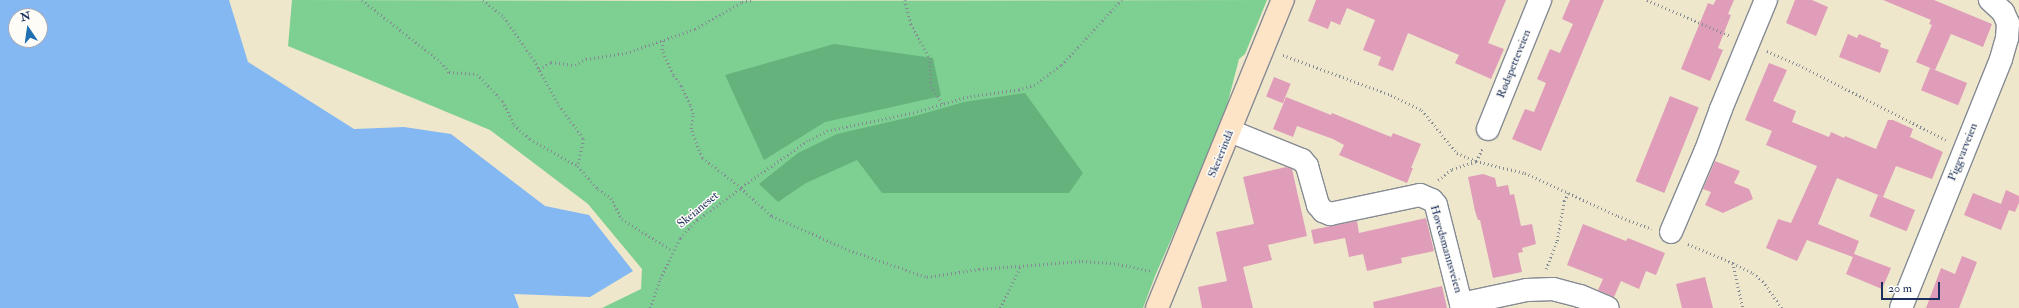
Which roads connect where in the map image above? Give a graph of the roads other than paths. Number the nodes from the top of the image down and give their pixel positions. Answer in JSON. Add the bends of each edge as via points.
{"nodes":[{"id":1,"x":1283,"y":0,"type":"edge"},
{"id":2,"x":1540,"y":0,"type":"edge"},
{"id":3,"x":1766,"y":0,"type":"edge"},
{"id":4,"x":1990,"y":0,"type":"edge"},
{"id":5,"x":1488,"y":129,"type":"road end"},
{"id":6,"x":1230,"y":131,"type":"junction"},
{"id":7,"x":1671,"y":235,"type":"road end"},
{"id":8,"x":1462,"y":306,"type":"edge"},
{"id":9,"x":1157,"y":308,"type":"edge"},
{"id":10,"x":1608,"y":308,"type":"edge"},
{"id":11,"x":1901,"y":308,"type":"edge"}],
"edges":[{"from":1,"to":6,"type":"street","name":"Skeierindå"},
{"from":2,"to":5,"type":"street","name":"Rødspetteveien"},
{"from":3,"to":7,"type":"street"},
{"from":4,"to":11,"type":"street","name":"Piggvarveien","via":[[1999,6],[2008,23],[2001,59]]},
{"from":6,"to":8,"type":"street","name":"Høvedsmannsveien","via":[[1302,160],[1307,166],[1318,205],[1330,214],[1412,197],[1428,197],[1436,205]]},
{"from":6,"to":9,"type":"street","name":"Skeierindå"},
{"from":8,"to":10,"type":"street","name":"Høvedsmannsveien","via":[[1537,288],[1565,292]]}]}
